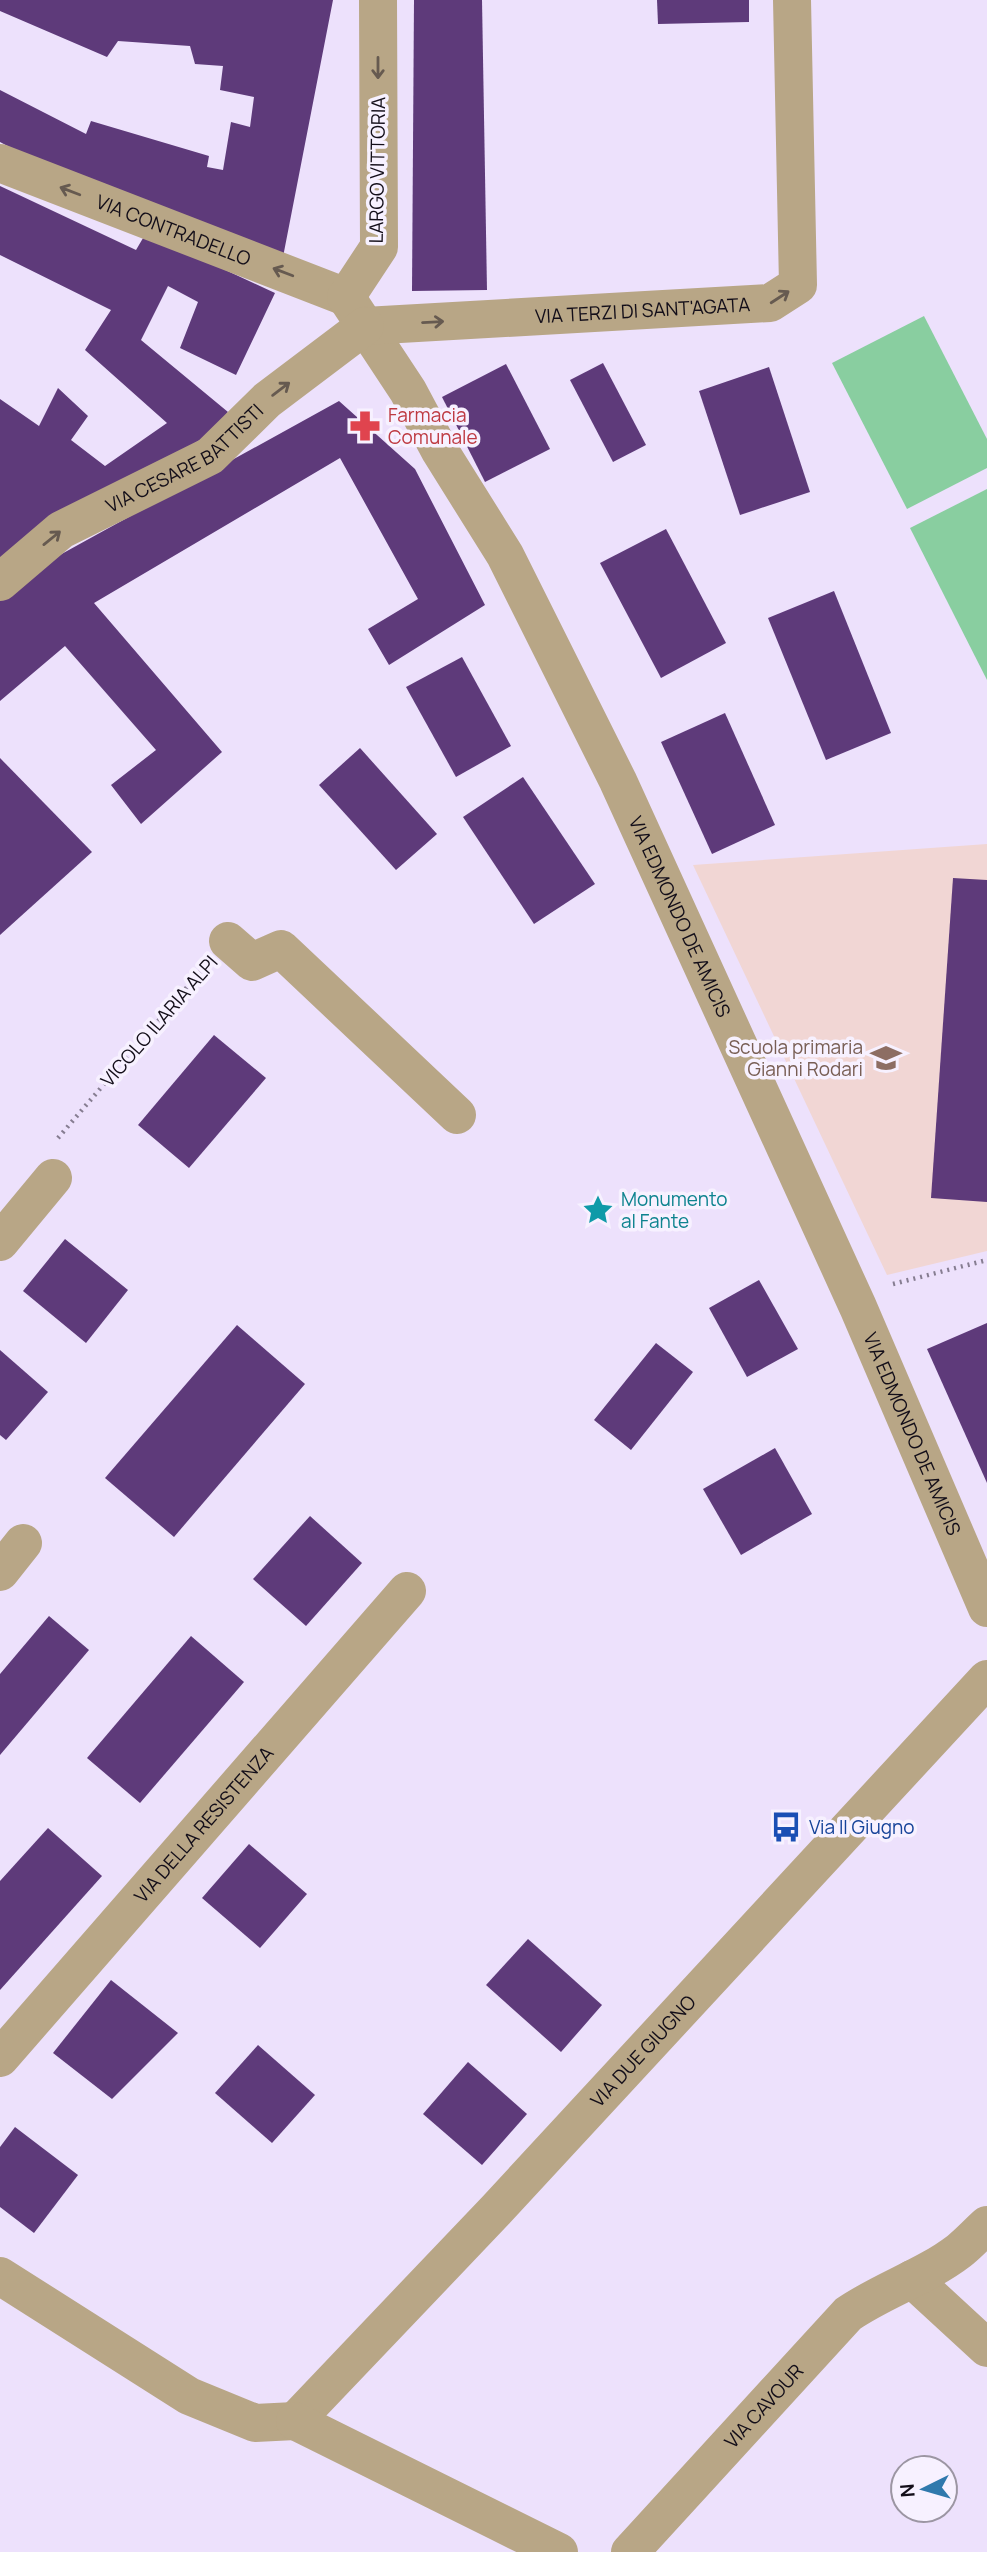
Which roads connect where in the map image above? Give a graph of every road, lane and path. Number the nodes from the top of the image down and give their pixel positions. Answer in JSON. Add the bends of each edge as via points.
{"nodes":[{"id":1,"x":379,"y":0,"type":"edge"},
{"id":2,"x":792,"y":0,"type":"edge"},
{"id":3,"x":0,"y":163,"type":"edge"},
{"id":4,"x":355,"y":311,"type":"junction"},
{"id":5,"x":0,"y":582,"type":"edge"},
{"id":6,"x":228,"y":941,"type":"joint"},
{"id":7,"x":457,"y":1115,"type":"dead end"},
{"id":8,"x":53,"y":1178,"type":"joint"},
{"id":9,"x":0,"y":1242,"type":"edge"},
{"id":10,"x":987,"y":1260,"type":"edge"},
{"id":11,"x":852,"y":1294,"type":"junction"},
{"id":12,"x":407,"y":1591,"type":"dead end"},
{"id":13,"x":987,"y":1608,"type":"edge"},
{"id":14,"x":987,"y":1679,"type":"edge"},
{"id":15,"x":0,"y":2058,"type":"edge"},
{"id":16,"x":987,"y":2225,"type":"edge"},
{"id":17,"x":0,"y":2276,"type":"edge"},
{"id":18,"x":912,"y":2279,"type":"junction"},
{"id":19,"x":987,"y":2348,"type":"edge"},
{"id":20,"x":296,"y":2421,"type":"junction"},
{"id":21,"x":559,"y":2552,"type":"edge"},
{"id":22,"x":630,"y":2552,"type":"edge"}],
"edges":[{"from":1,"to":4,"type":"street","name":"LARGO VITTORIA","one_way":true,"via":[[379,247]]},
{"from":4,"to":2,"type":"street","name":"VIA TERZI DI SANT'AGATA","one_way":true,"via":[[770,303],[798,285]]},
{"from":4,"to":3,"type":"street","name":"VIA CONTRADELLO","one_way":true},
{"from":5,"to":4,"type":"street","name":"VIA CESARE BATTISTI","one_way":true,"via":[[61,530],[210,456]]},
{"from":4,"to":11,"type":"street","name":"VIA EDMONDO DE AMICIS","via":[[505,555],[618,780]]},
{"from":6,"to":7,"type":"street","name":"VICOLO ILARIA ALPI","via":[[252,962],[281,949]]},
{"from":6,"to":8,"type":"path","name":"VICOLO ILARIA ALPI","via":[[45,1153]]},
{"from":8,"to":9,"type":"street"},
{"from":10,"to":11,"type":"path"},
{"from":11,"to":13,"type":"street","name":"VIA EDMONDO DE AMICIS"},
{"from":12,"to":15,"type":"street","name":"VIA DELLA RESISTENZA"},
{"from":14,"to":20,"type":"street","name":"VIA DUE GIUGNO"},
{"from":16,"to":18,"type":"street","name":"VIA CAVOUR","via":[[958,2251]]},
{"from":17,"to":20,"type":"street","via":[[189,2396],[255,2423]]},
{"from":18,"to":19,"type":"street"},
{"from":18,"to":22,"type":"street","name":"VIA CAVOUR","via":[[879,2293],[848,2314]]},
{"from":20,"to":21,"type":"street"}]}
